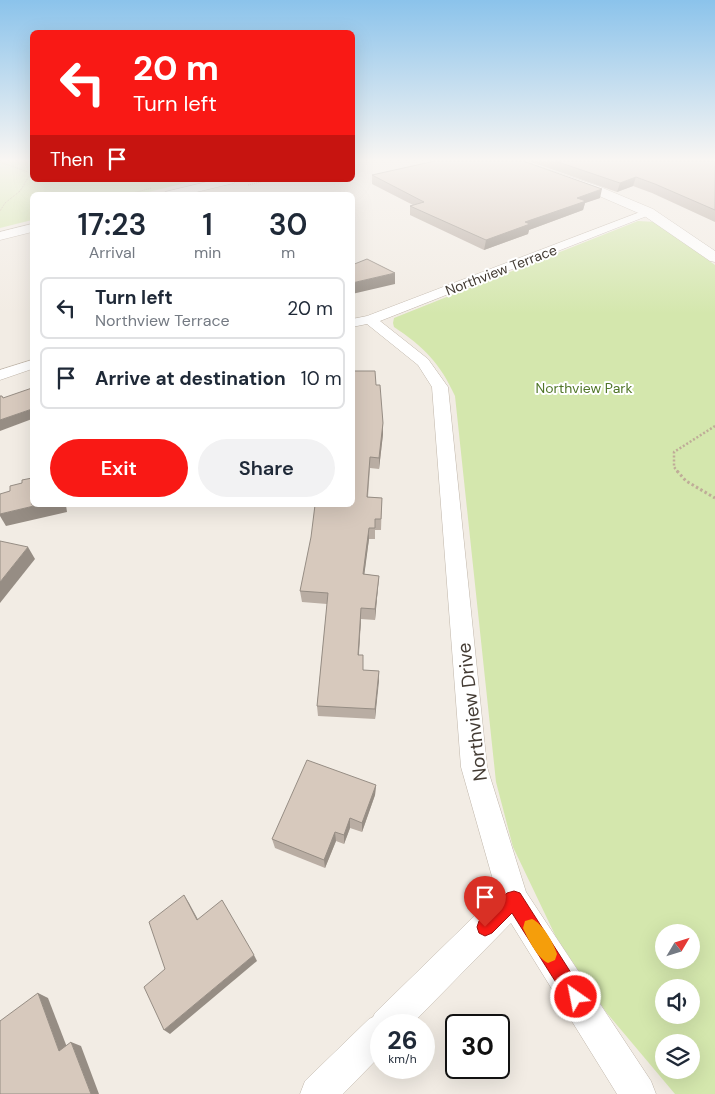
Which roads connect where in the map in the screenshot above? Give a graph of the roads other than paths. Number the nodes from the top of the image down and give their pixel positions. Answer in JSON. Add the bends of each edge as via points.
{"nodes":[{"id":1,"x":648,"y":212,"type":"joint"},
{"id":2,"x":30,"y":228,"type":"edge"},
{"id":3,"x":0,"y":236,"type":"edge"},
{"id":4,"x":715,"y":258,"type":"edge"},
{"id":5,"x":361,"y":322,"type":"edge"},
{"id":6,"x":30,"y":365,"type":"edge"},
{"id":7,"x":0,"y":375,"type":"edge"},
{"id":8,"x":514,"y":899,"type":"junction"},
{"id":9,"x":398,"y":1014,"type":"edge"},
{"id":10,"x":370,"y":1042,"type":"edge"},
{"id":11,"x":318,"y":1094,"type":"edge"},
{"id":12,"x":638,"y":1094,"type":"edge"}],
"edges":[{"from":1,"to":4,"type":"street"},
{"from":1,"to":5,"type":"street","name":"Northview Terrace"},
{"from":2,"to":3,"type":"street"},
{"from":5,"to":8,"type":"street","name":"Northview Drive","via":[[423,362],[440,387],[474,766]]},
{"from":6,"to":7,"type":"street"},
{"from":8,"to":9,"type":"street"},
{"from":8,"to":12,"type":"street","name":"Northview Drive"},
{"from":10,"to":11,"type":"street"}]}
